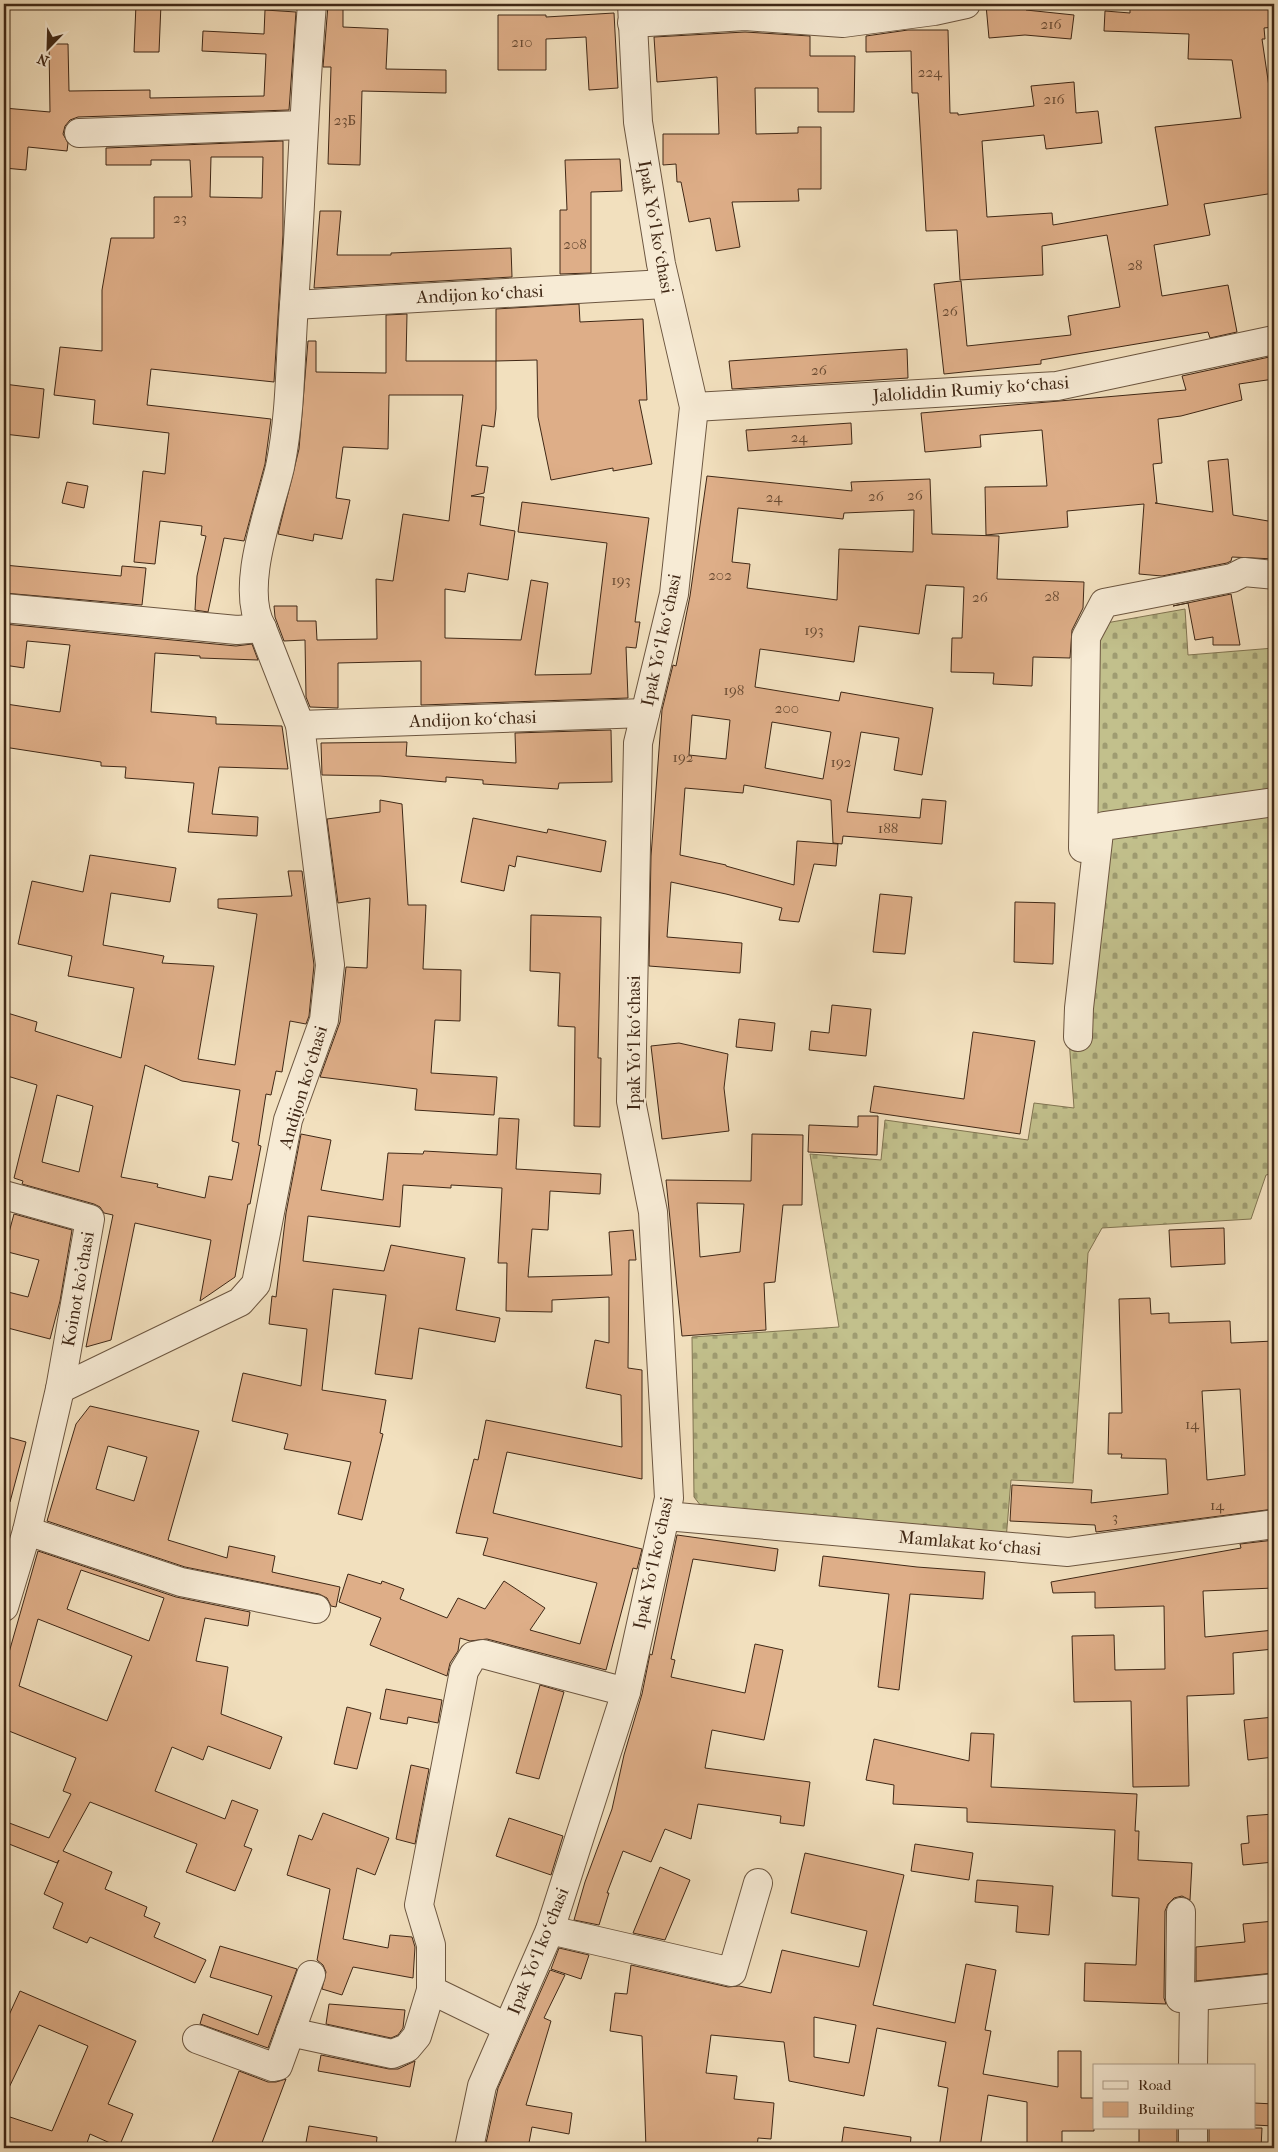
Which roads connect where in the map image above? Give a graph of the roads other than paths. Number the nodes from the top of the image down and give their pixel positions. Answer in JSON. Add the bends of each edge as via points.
{"nodes":[{"id":1,"x":312,"y":4,"type":"edge"},
{"id":2,"x":966,"y":4,"type":"edge"},
{"id":3,"x":632,"y":14,"type":"edge"},
{"id":4,"x":303,"y":125,"type":"junction"},
{"id":5,"x":79,"y":133,"type":"dead end"},
{"id":6,"x":665,"y":284,"type":"junction"},
{"id":7,"x":294,"y":305,"type":"junction"},
{"id":8,"x":1274,"y":340,"type":"edge"},
{"id":9,"x":694,"y":408,"type":"junction"},
{"id":10,"x":1274,"y":575,"type":"edge"},
{"id":11,"x":4,"y":608,"type":"edge"},
{"id":12,"x":262,"y":628,"type":"junction"},
{"id":13,"x":645,"y":713,"type":"junction"},
{"id":14,"x":300,"y":725,"type":"junction"},
{"id":15,"x":1274,"y":802,"type":"edge"},
{"id":16,"x":1083,"y":848,"type":"dead end"},
{"id":17,"x":1078,"y":1037,"type":"dead end"},
{"id":18,"x":4,"y":1195,"type":"edge"},
{"id":19,"x":60,"y":1389,"type":"junction"},
{"id":20,"x":666,"y":1516,"type":"junction"},
{"id":21,"x":1274,"y":1524,"type":"edge"},
{"id":22,"x":27,"y":1531,"type":"junction"},
{"id":23,"x":4,"y":1607,"type":"edge"},
{"id":24,"x":316,"y":1609,"type":"dead end"},
{"id":25,"x":626,"y":1692,"type":"junction"},
{"id":26,"x":758,"y":1883,"type":"dead end"},
{"id":27,"x":1181,"y":1912,"type":"dead end"},
{"id":28,"x":550,"y":1930,"type":"junction"},
{"id":29,"x":311,"y":1975,"type":"dead end"},
{"id":30,"x":1274,"y":1988,"type":"edge"},
{"id":31,"x":431,"y":1990,"type":"junction"},
{"id":32,"x":1187,"y":1997,"type":"junction"},
{"id":33,"x":507,"y":2027,"type":"junction"},
{"id":34,"x":290,"y":2032,"type":"junction"},
{"id":35,"x":197,"y":2039,"type":"dead end"},
{"id":36,"x":1193,"y":2064,"type":"edge"},
{"id":37,"x":1193,"y":2130,"type":"edge"},
{"id":38,"x":469,"y":2148,"type":"edge"},
{"id":39,"x":1192,"y":2148,"type":"edge"}],
"edges":[{"from":1,"to":4,"type":"street","name":"Andijon koʻchasi"},
{"from":2,"to":3,"type":"street","via":[[843,23],[745,16]]},
{"from":3,"to":6,"type":"street","name":"Ipak Yoʻl koʻchasi","via":[[638,122]]},
{"from":4,"to":5,"type":"street"},
{"from":4,"to":7,"type":"street","name":"Andijon koʻchasi"},
{"from":6,"to":7,"type":"street","name":"Andijon koʻchasi"},
{"from":6,"to":9,"type":"street","name":"Ipak Yoʻl koʻchasi"},
{"from":7,"to":12,"type":"street","name":"Andijon koʻchasi","via":[[290,387],[280,465],[256,560],[253,602]]},
{"from":8,"to":9,"type":"street","name":"Jaloliddin Rumiy koʻchasi","via":[[1057,386]]},
{"from":9,"to":13,"type":"street","name":"Ipak Yoʻl koʻchasi","via":[[674,594]]},
{"from":10,"to":16,"type":"street","via":[[1244,572],[1232,578],[1104,604],[1086,637]]},
{"from":11,"to":12,"type":"street","via":[[237,630]]},
{"from":12,"to":14,"type":"street","name":"Andijon koʻchasi"},
{"from":13,"to":14,"type":"street","name":"Andijon koʻchasi"},
{"from":13,"to":20,"type":"street","name":"Ipak Yoʻl koʻchasi","via":[[638,743],[631,1101],[653,1212],[670,1498]]},
{"from":14,"to":19,"type":"street","name":"Andijon koʻchasi","via":[[330,965],[324,1020],[288,1120],[256,1284],[240,1302]]},
{"from":15,"to":17,"type":"street","via":[[1104,826],[1098,832]]},
{"from":18,"to":19,"type":"street","name":"Koinot ko'chasi","via":[[90,1219]]},
{"from":19,"to":22,"type":"street"},
{"from":20,"to":21,"type":"street","name":"Mamlakat koʻchasi","via":[[1068,1552]]},
{"from":20,"to":25,"type":"street","name":"Ipak Yoʻl koʻchasi"},
{"from":22,"to":23,"type":"street"},
{"from":22,"to":24,"type":"street","via":[[181,1582]]},
{"from":25,"to":28,"type":"street","name":"Ipak Yoʻl koʻchasi"},
{"from":25,"to":31,"type":"street","via":[[483,1654],[473,1656],[464,1671],[419,1905],[431,1945]]},
{"from":26,"to":28,"type":"street","via":[[732,1972]]},
{"from":27,"to":32,"type":"street"},
{"from":28,"to":33,"type":"street","name":"Ipak Yoʻl koʻchasi"},
{"from":29,"to":34,"type":"street"},
{"from":30,"to":32,"type":"street"},
{"from":31,"to":33,"type":"street"},
{"from":31,"to":34,"type":"street","via":[[417,2036],[407,2048],[392,2054]]},
{"from":32,"to":36,"type":"street"},
{"from":33,"to":38,"type":"street","name":"Ipak Yoʻl koʻchasi","via":[[482,2086]]},
{"from":34,"to":35,"type":"street","via":[[284,2054],[278,2066],[273,2067]]},
{"from":37,"to":39,"type":"street"}]}
